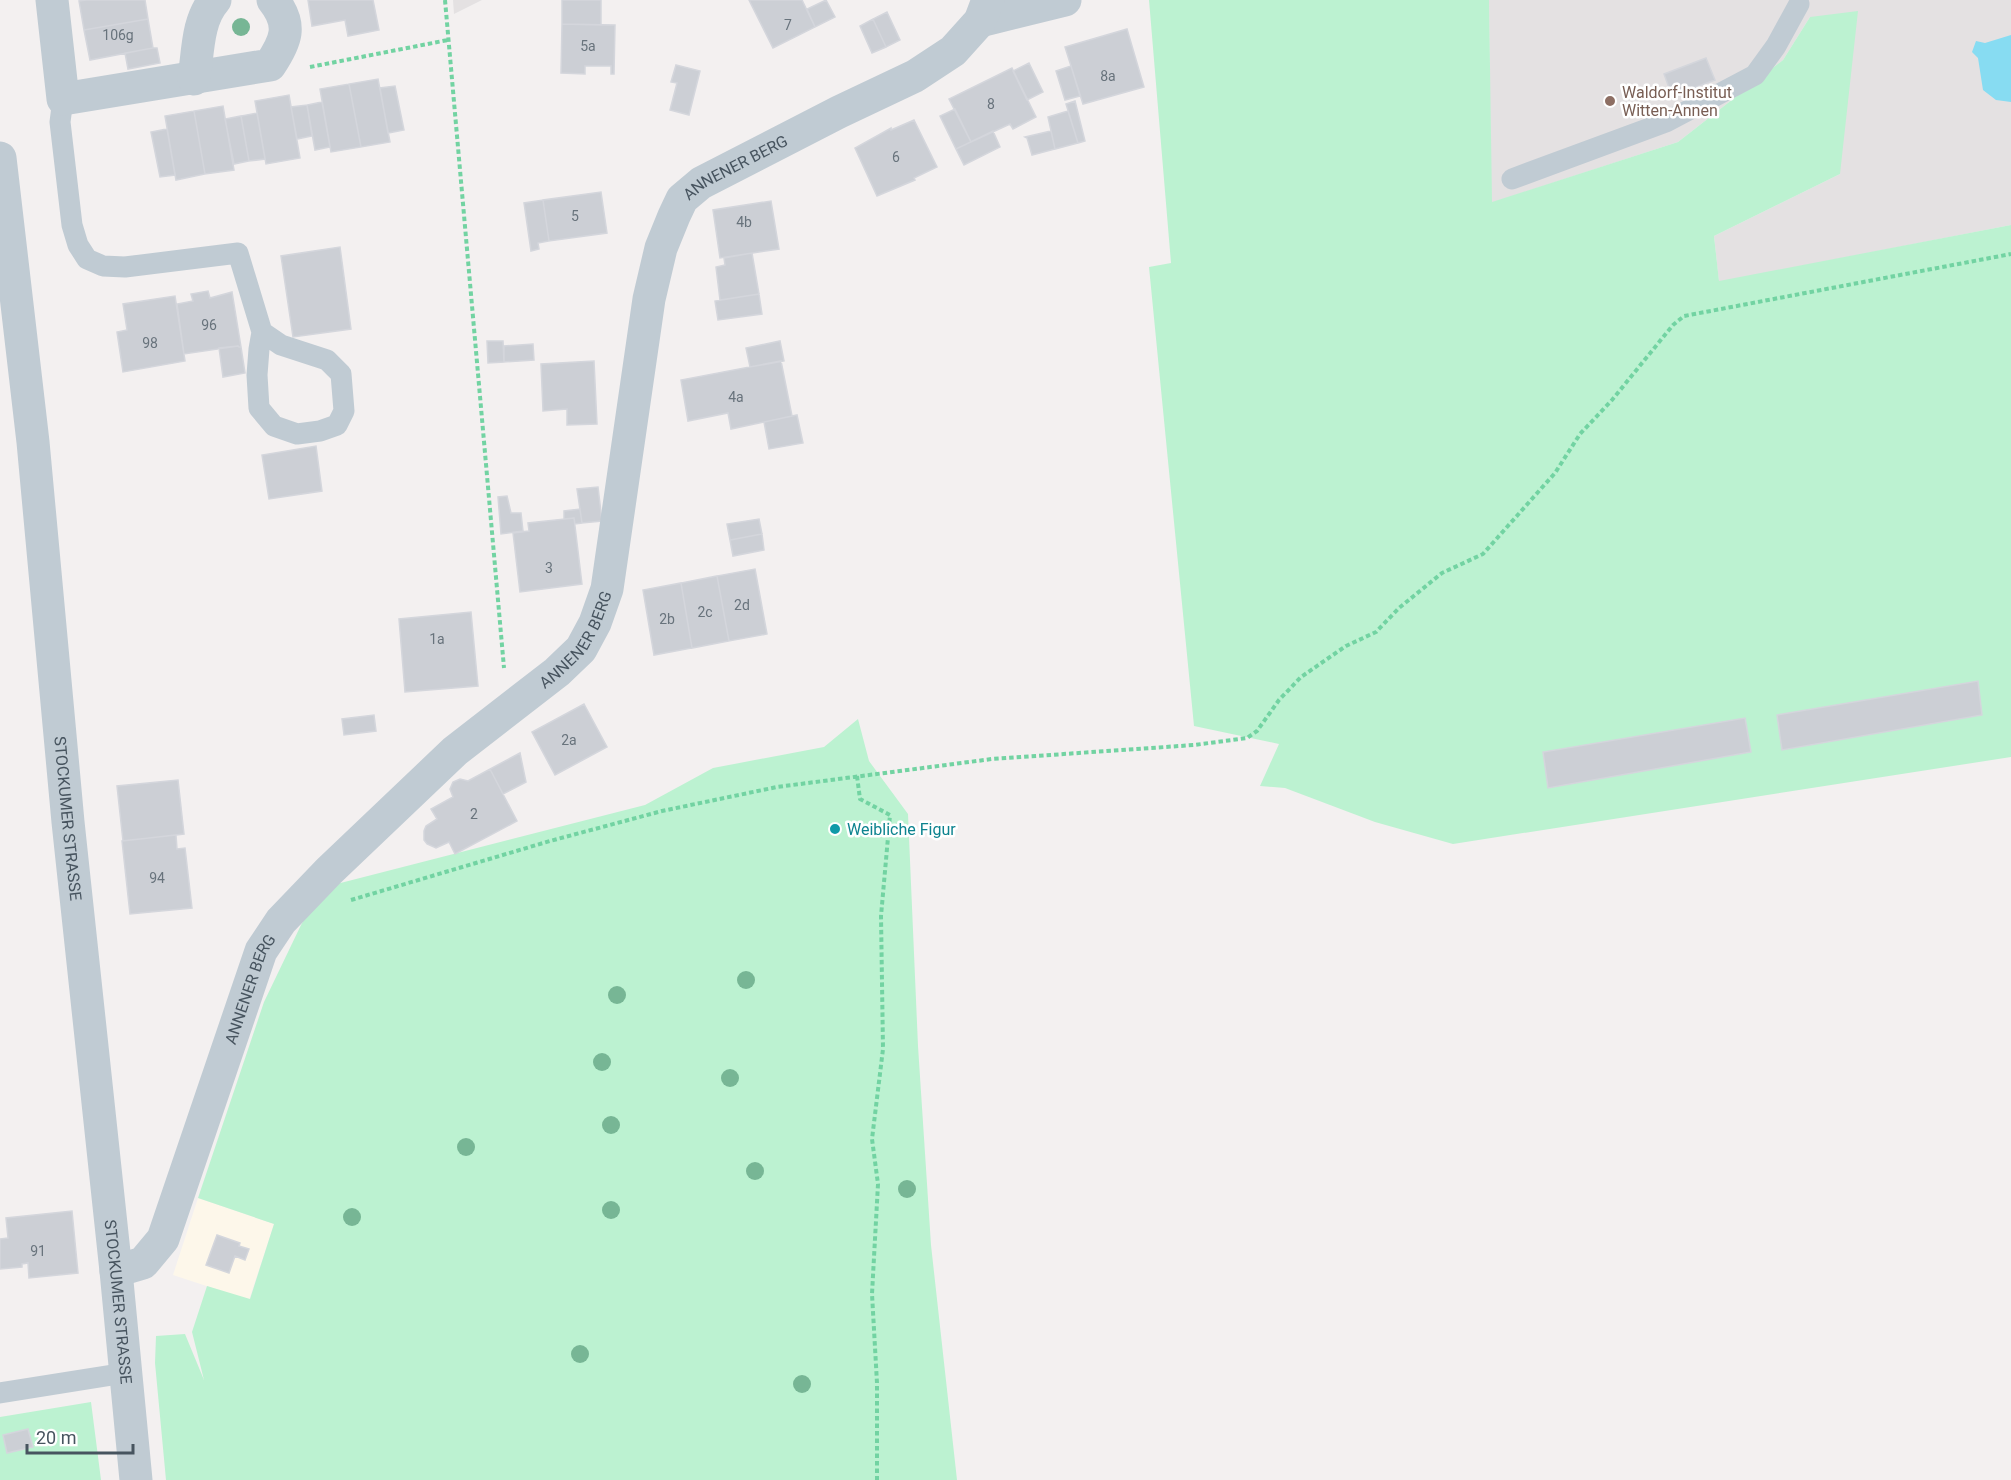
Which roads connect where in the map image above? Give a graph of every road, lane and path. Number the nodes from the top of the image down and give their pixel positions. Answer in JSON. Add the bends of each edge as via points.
{"nodes":[{"id":1,"x":52,"y":0,"type":"edge"},
{"id":2,"x":215,"y":0,"type":"edge"},
{"id":3,"x":273,"y":0,"type":"edge"},
{"id":4,"x":445,"y":0,"type":"edge"},
{"id":5,"x":1065,"y":0,"type":"edge"},
{"id":6,"x":1804,"y":1,"type":"edge"},
{"id":7,"x":984,"y":10,"type":"edge"},
{"id":8,"x":448,"y":40,"type":"junction"},
{"id":9,"x":270,"y":66,"type":"junction"},
{"id":10,"x":194,"y":79,"type":"junction"},
{"id":11,"x":63,"y":99,"type":"junction"},
{"id":12,"x":0,"y":158,"type":"edge"},
{"id":13,"x":1512,"y":179,"type":"dead end"},
{"id":14,"x":2011,"y":254,"type":"edge"},
{"id":15,"x":262,"y":332,"type":"junction"},
{"id":16,"x":510,"y":707,"type":"junction"},
{"id":17,"x":857,"y":776,"type":"junction"},
{"id":18,"x":350,"y":901,"type":"dead end"},
{"id":19,"x":116,"y":1272,"type":"junction"},
{"id":20,"x":125,"y":1373,"type":"junction"},
{"id":21,"x":0,"y":1393,"type":"edge"},
{"id":22,"x":136,"y":1480,"type":"edge"},
{"id":23,"x":877,"y":1480,"type":"edge"}],
"edges":[{"from":1,"to":11,"type":"street"},
{"from":2,"to":10,"type":"street","via":[[204,19]]},
{"from":3,"to":9,"type":"street","via":[[285,19],[286,33]]},
{"from":4,"to":8,"type":"path"},
{"from":5,"to":7,"type":"street","name":"ANNENER BERG"},
{"from":6,"to":13,"type":"lane","via":[[1755,75],[1666,122]]},
{"from":7,"to":16,"type":"street","name":"ANNENER BERG","via":[[953,51],[915,76],[701,183],[682,199],[661,248],[649,299],[607,589],[581,648],[557,672]]},
{"from":8,"to":9,"type":"path","via":[[307,67]]},
{"from":8,"to":16,"type":"path"},
{"from":9,"to":10,"type":"street"},
{"from":10,"to":11,"type":"street"},
{"from":11,"to":15,"type":"lane","via":[[60,122],[72,225],[87,259],[103,266],[125,267],[238,253]]},
{"from":12,"to":19,"type":"street","name":"STOCKUMER STRASSE","via":[[33,442]]},
{"from":14,"to":17,"type":"path","via":[[1684,316],[1580,434],[1555,473],[1483,554],[1442,573],[1377,632],[1346,646],[1301,677],[1247,738],[992,759]]},
{"from":15,"to":15,"type":"lane","via":[[257,375],[259,408],[274,426],[297,434],[337,425],[344,411],[341,374],[327,360],[281,345]]},
{"from":16,"to":19,"type":"street","name":"ANNENER BERG","via":[[455,751],[281,921],[261,951],[163,1239],[143,1263]]},
{"from":17,"to":18,"type":"path","via":[[777,787],[662,811]]},
{"from":17,"to":23,"type":"path","via":[[860,799],[890,816],[881,916],[883,1049],[872,1139],[878,1184],[872,1294]]},
{"from":19,"to":20,"type":"street","name":"STOCKUMER STRASSE"},
{"from":20,"to":21,"type":"lane"},
{"from":20,"to":22,"type":"street","name":"STOCKUMER STRASSE"}]}
